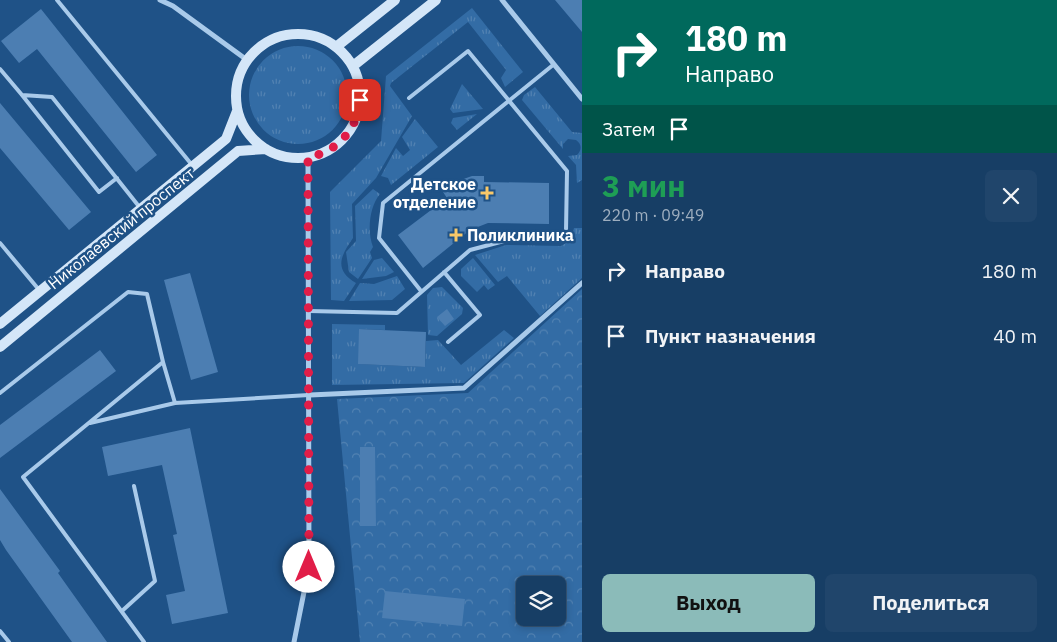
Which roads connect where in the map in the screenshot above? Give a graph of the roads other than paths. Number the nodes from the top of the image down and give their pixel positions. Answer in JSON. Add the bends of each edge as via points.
{"nodes":[{"id":1,"x":57,"y":0,"type":"edge"},
{"id":2,"x":160,"y":0,"type":"edge"},
{"id":3,"x":395,"y":0,"type":"edge"},
{"id":4,"x":436,"y":0,"type":"edge"},
{"id":5,"x":502,"y":0,"type":"edge"},
{"id":6,"x":336,"y":46,"type":"junction"},
{"id":7,"x":247,"y":60,"type":"junction"},
{"id":8,"x":553,"y":65,"type":"junction"},
{"id":9,"x":353,"y":66,"type":"junction"},
{"id":10,"x":0,"y":69,"type":"edge"},
{"id":11,"x":22,"y":96,"type":"junction"},
{"id":12,"x":409,"y":98,"type":"dead end"},
{"id":13,"x":582,"y":99,"type":"edge"},
{"id":14,"x":510,"y":101,"type":"junction"},
{"id":15,"x":237,"y":111,"type":"junction"},
{"id":16,"x":267,"y":149,"type":"junction"},
{"id":17,"x":308,"y":157,"type":"junction"},
{"id":18,"x":194,"y":167,"type":"junction"},
{"id":19,"x":117,"y":178,"type":"junction"},
{"id":20,"x":141,"y":209,"type":"junction"},
{"id":21,"x":0,"y":243,"type":"edge"},
{"id":22,"x":444,"y":272,"type":"junction"},
{"id":23,"x":582,"y":283,"type":"edge"},
{"id":24,"x":40,"y":291,"type":"junction"},
{"id":25,"x":421,"y":291,"type":"junction"},
{"id":26,"x":309,"y":311,"type":"junction"},
{"id":27,"x":0,"y":324,"type":"edge"},
{"id":28,"x":448,"y":342,"type":"dead end"},
{"id":29,"x":0,"y":347,"type":"edge"},
{"id":30,"x":163,"y":362,"type":"junction"},
{"id":31,"x":0,"y":393,"type":"edge"},
{"id":32,"x":310,"y":395,"type":"junction"},
{"id":33,"x":175,"y":403,"type":"junction"},
{"id":34,"x":88,"y":424,"type":"junction"},
{"id":35,"x":134,"y":486,"type":"dead end"},
{"id":36,"x":122,"y":611,"type":"junction"},
{"id":37,"x":0,"y":630,"type":"edge"},
{"id":38,"x":9,"y":642,"type":"edge"},
{"id":39,"x":144,"y":642,"type":"edge"},
{"id":40,"x":294,"y":642,"type":"edge"}],
"edges":[{"from":1,"to":18,"type":"lane"},
{"from":2,"to":7,"type":"street"},
{"from":3,"to":6,"type":"main road"},
{"from":4,"to":9,"type":"main road"},
{"from":5,"to":8,"type":"street"},
{"from":6,"to":7,"type":"main road","via":[[326,39],[305,33],[285,34],[266,42]]},
{"from":6,"to":9,"type":"main road"},
{"from":7,"to":15,"type":"main road","via":[[240,72],[236,91]]},
{"from":8,"to":13,"type":"street"},
{"from":8,"to":14,"type":"lane"},
{"from":9,"to":17,"type":"main road","via":[[361,89],[360,110],[351,130],[336,145]]},
{"from":10,"to":11,"type":"lane"},
{"from":11,"to":19,"type":"lane","via":[[52,96]]},
{"from":11,"to":19,"type":"lane","via":[[99,192]]},
{"from":12,"to":14,"type":"lane","via":[[468,51]]},
{"from":14,"to":22,"type":"lane","via":[[567,171],[566,231],[557,240],[508,240],[470,250]]},
{"from":14,"to":25,"type":"lane","via":[[383,203],[379,238]]},
{"from":15,"to":16,"type":"main road","via":[[245,129]]},
{"from":15,"to":18,"type":"main road","name":"Николаевский проспект","via":[[226,139]]},
{"from":16,"to":17,"type":"main road","via":[[290,157]]},
{"from":16,"to":29,"type":"main road","name":"Николаевский проспект","via":[[238,151]]},
{"from":17,"to":26,"type":"street"},
{"from":18,"to":20,"type":"main road","name":"Николаевский проспект"},
{"from":19,"to":20,"type":"lane"},
{"from":20,"to":24,"type":"main road","name":"Николаевский проспект"},
{"from":21,"to":24,"type":"lane"},
{"from":22,"to":25,"type":"lane"},
{"from":22,"to":28,"type":"lane","via":[[480,315]]},
{"from":23,"to":32,"type":"street","via":[[464,388]]},
{"from":24,"to":27,"type":"main road","name":"Николаевский проспект"},
{"from":25,"to":26,"type":"lane","via":[[397,313]]},
{"from":26,"to":32,"type":"street"},
{"from":30,"to":31,"type":"lane","via":[[147,294],[128,292]]},
{"from":30,"to":33,"type":"lane"},
{"from":30,"to":34,"type":"lane"},
{"from":32,"to":33,"type":"lane"},
{"from":32,"to":40,"type":"street","via":[[309,567]]},
{"from":33,"to":34,"type":"lane"},
{"from":34,"to":36,"type":"lane","via":[[24,477]]},
{"from":35,"to":36,"type":"lane","via":[[155,581]]},
{"from":36,"to":39,"type":"lane"},
{"from":37,"to":38,"type":"lane"}]}
